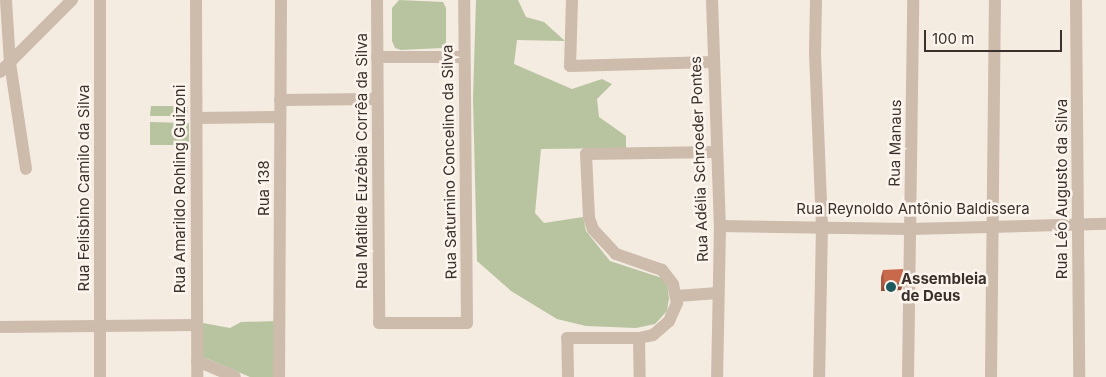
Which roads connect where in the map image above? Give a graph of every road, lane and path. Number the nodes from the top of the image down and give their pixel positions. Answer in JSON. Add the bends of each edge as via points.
{"nodes":[{"id":1,"x":6,"y":0,"type":"edge"},
{"id":2,"x":72,"y":0,"type":"edge"},
{"id":3,"x":100,"y":0,"type":"edge"},
{"id":4,"x":196,"y":0,"type":"edge"},
{"id":5,"x":281,"y":0,"type":"edge"},
{"id":6,"x":377,"y":0,"type":"edge"},
{"id":7,"x":464,"y":0,"type":"edge"},
{"id":8,"x":572,"y":0,"type":"edge"},
{"id":9,"x":712,"y":0,"type":"edge"},
{"id":10,"x":816,"y":0,"type":"edge"},
{"id":11,"x":913,"y":0,"type":"edge"},
{"id":12,"x":995,"y":0,"type":"edge"},
{"id":13,"x":1076,"y":0,"type":"edge"},
{"id":14,"x":377,"y":57,"type":"junction"},
{"id":15,"x":464,"y":57,"type":"junction"},
{"id":16,"x":712,"y":62,"type":"junction"},
{"id":17,"x":10,"y":63,"type":"junction"},
{"id":18,"x":0,"y":72,"type":"edge"},
{"id":19,"x":378,"y":99,"type":"junction"},
{"id":20,"x":280,"y":100,"type":"junction"},
{"id":21,"x":280,"y":116,"type":"junction"},
{"id":22,"x":196,"y":118,"type":"junction"},
{"id":23,"x":717,"y":152,"type":"junction"},
{"id":24,"x":26,"y":169,"type":"dead end"},
{"id":25,"x":1078,"y":224,"type":"junction"},
{"id":26,"x":1106,"y":224,"type":"edge"},
{"id":27,"x":994,"y":225,"type":"junction"},
{"id":28,"x":720,"y":226,"type":"junction"},
{"id":29,"x":822,"y":226,"type":"junction"},
{"id":30,"x":910,"y":228,"type":"junction"},
{"id":31,"x":718,"y":293,"type":"junction"},
{"id":32,"x":677,"y":296,"type":"junction"},
{"id":33,"x":379,"y":322,"type":"joint"},
{"id":34,"x":197,"y":325,"type":"junction"},
{"id":35,"x":100,"y":326,"type":"junction"},
{"id":36,"x":0,"y":327,"type":"edge"},
{"id":37,"x":639,"y":338,"type":"junction"},
{"id":38,"x":197,"y":361,"type":"junction"},
{"id":39,"x":100,"y":377,"type":"edge"},
{"id":40,"x":197,"y":377,"type":"edge"},
{"id":41,"x":234,"y":377,"type":"edge"},
{"id":42,"x":279,"y":377,"type":"edge"},
{"id":43,"x":568,"y":377,"type":"edge"},
{"id":44,"x":640,"y":377,"type":"edge"},
{"id":45,"x":717,"y":377,"type":"edge"},
{"id":46,"x":819,"y":377,"type":"edge"},
{"id":47,"x":908,"y":377,"type":"edge"},
{"id":48,"x":991,"y":377,"type":"edge"},
{"id":49,"x":1079,"y":377,"type":"edge"}],
"edges":[{"from":1,"to":17,"type":"street"},
{"from":2,"to":17,"type":"street"},
{"from":3,"to":35,"type":"street","name":"Rua Felisbino Camilo da Silva"},
{"from":4,"to":22,"type":"street","name":"Rua Amarildo Rohling Guizoni"},
{"from":5,"to":20,"type":"street","name":"Rua 138"},
{"from":6,"to":14,"type":"street","name":"Rua Matilde Euzébia Corrêa da Silva"},
{"from":7,"to":15,"type":"street","name":"Rua Saturnino Concelino da Silva"},
{"from":8,"to":16,"type":"street","via":[[570,66]]},
{"from":9,"to":16,"type":"street","name":"Rua Adélia Schroeder Pontes"},
{"from":10,"to":29,"type":"street","via":[[814,53]]},
{"from":11,"to":30,"type":"street","name":"Rua Manaus"},
{"from":12,"to":27,"type":"street"},
{"from":13,"to":25,"type":"street","name":"Rua Léo Augusto da Silva"},
{"from":14,"to":15,"type":"street"},
{"from":14,"to":19,"type":"street","name":"Rua Matilde Euzébia Corrêa da Silva"},
{"from":15,"to":33,"type":"street","name":"Rua Saturnino Concelino da Silva","via":[[467,323]]},
{"from":16,"to":23,"type":"street","name":"Rua Adélia Schroeder Pontes"},
{"from":17,"to":18,"type":"street"},
{"from":17,"to":24,"type":"street"},
{"from":19,"to":20,"type":"street"},
{"from":19,"to":33,"type":"street","name":"Rua Matilde Euzébia Corrêa da Silva"},
{"from":20,"to":21,"type":"street","name":"Rua 138"},
{"from":21,"to":22,"type":"street"},
{"from":21,"to":42,"type":"street","name":"Rua 138"},
{"from":22,"to":34,"type":"street","name":"Rua Amarildo Rohling Guizoni"},
{"from":23,"to":28,"type":"street","name":"Rua Adélia Schroeder Pontes"},
{"from":23,"to":32,"type":"street","via":[[586,154],[589,218],[593,229],[616,254],[658,267],[670,279]]},
{"from":25,"to":26,"type":"street","name":"Rua Reynoldo Antônio Baldissera"},
{"from":25,"to":27,"type":"street","name":"Rua Reynoldo Antônio Baldissera"},
{"from":25,"to":49,"type":"street","name":"Rua Léo Augusto da Silva"},
{"from":27,"to":30,"type":"street","name":"Rua Reynoldo Antônio Baldissera"},
{"from":27,"to":48,"type":"street"},
{"from":28,"to":29,"type":"street","name":"Rua Reynoldo Antônio Baldissera"},
{"from":28,"to":31,"type":"street","name":"Rua Adélia Schroeder Pontes"},
{"from":29,"to":30,"type":"street","name":"Rua Reynoldo Antônio Baldissera"},
{"from":29,"to":46,"type":"street"},
{"from":30,"to":47,"type":"street","name":"Rua Manaus"},
{"from":31,"to":32,"type":"street"},
{"from":31,"to":45,"type":"street","name":"Rua Adélia Schroeder Pontes"},
{"from":32,"to":37,"type":"street","via":[[676,309],[666,326],[653,335]]},
{"from":34,"to":35,"type":"street"},
{"from":34,"to":38,"type":"street","name":"Rua Amarildo Rohling Guizoni"},
{"from":35,"to":36,"type":"street"},
{"from":35,"to":39,"type":"street","name":"Rua Felisbino Camilo da Silva"},
{"from":37,"to":43,"type":"street","via":[[568,338]]},
{"from":37,"to":44,"type":"street"},
{"from":38,"to":40,"type":"street","name":"Rua Amarildo Rohling Guizoni"},
{"from":38,"to":41,"type":"street"}]}
